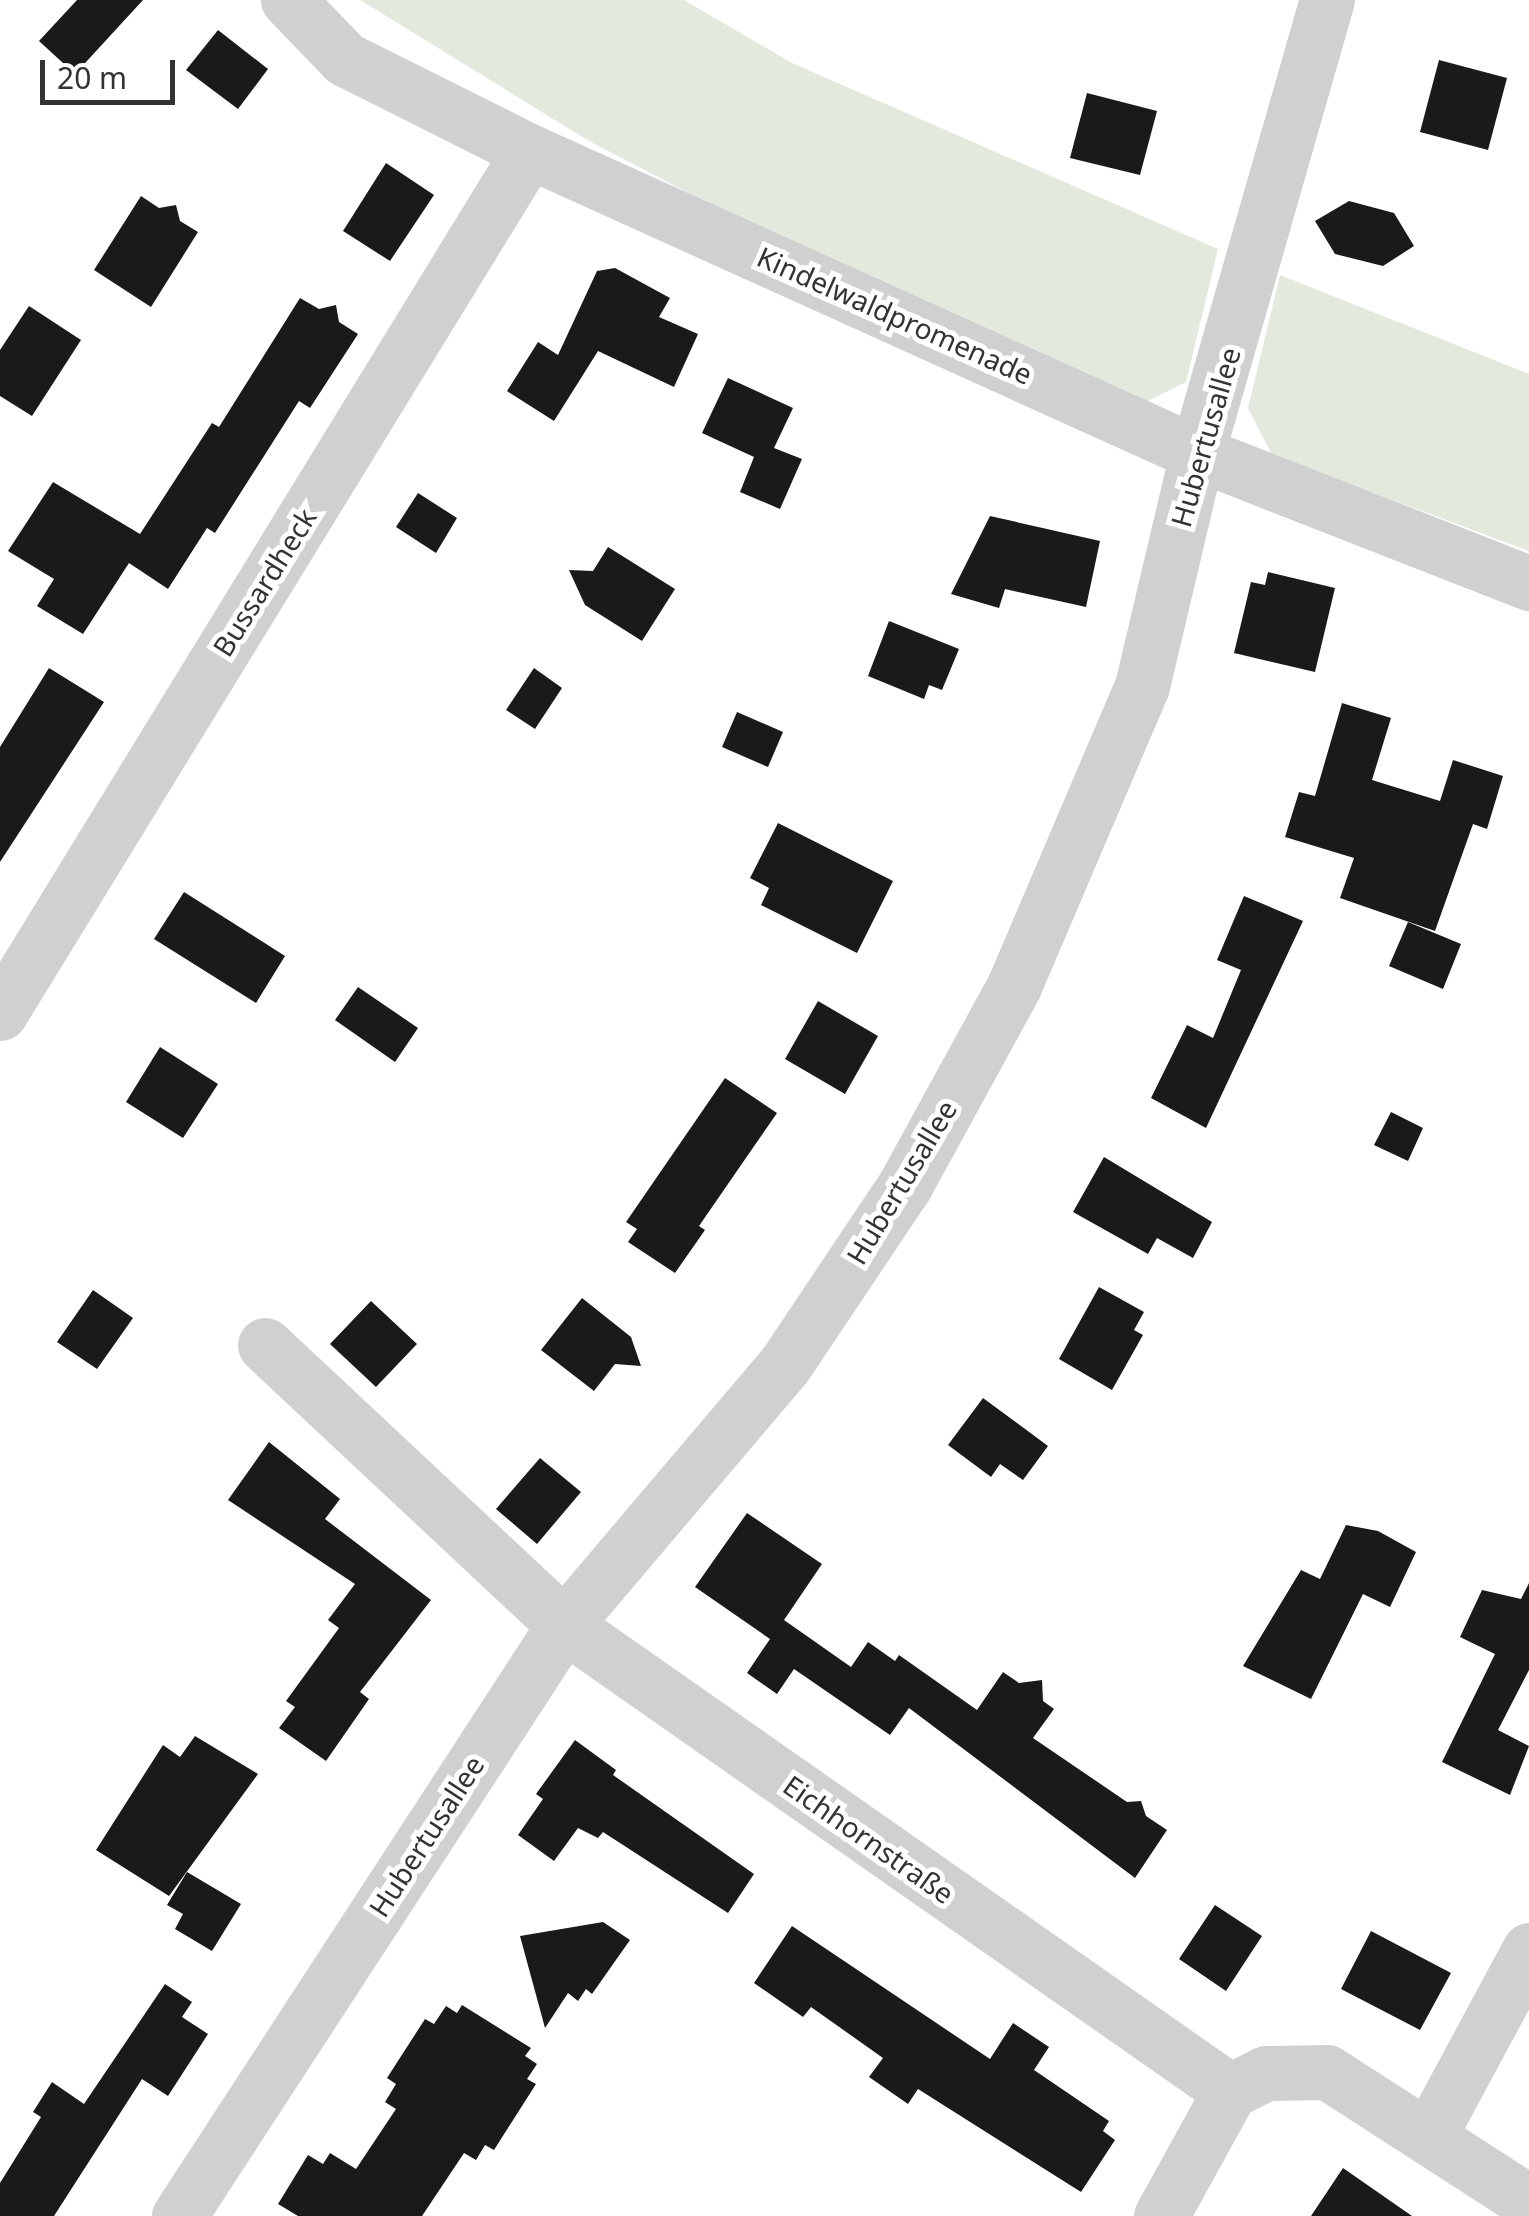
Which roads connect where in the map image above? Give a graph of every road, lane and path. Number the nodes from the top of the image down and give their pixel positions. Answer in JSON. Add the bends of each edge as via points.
{"nodes":[{"id":1,"x":288,"y":0,"type":"edge"},
{"id":2,"x":1327,"y":0,"type":"edge"},
{"id":3,"x":529,"y":151,"type":"junction"},
{"id":4,"x":1197,"y":452,"type":"junction"},
{"id":5,"x":1529,"y":583,"type":"edge"},
{"id":6,"x":0,"y":1013,"type":"edge"},
{"id":7,"x":265,"y":1345,"type":"dead end"},
{"id":8,"x":564,"y":1625,"type":"junction"},
{"id":9,"x":1529,"y":1950,"type":"edge"},
{"id":10,"x":1230,"y":2092,"type":"junction"},
{"id":11,"x":1430,"y":2134,"type":"junction"},
{"id":12,"x":1529,"y":2202,"type":"edge"},
{"id":13,"x":180,"y":2216,"type":"edge"},
{"id":14,"x":1161,"y":2216,"type":"edge"}],
"edges":[{"from":1,"to":3,"type":"street","name":"Kindelwaldpromenade","via":[[345,59]]},
{"from":2,"to":4,"type":"street","name":"Hubertusallee"},
{"from":3,"to":4,"type":"street","name":"Kindelwaldpromenade"},
{"from":3,"to":6,"type":"street","name":"Bussardheck"},
{"from":4,"to":5,"type":"street","name":"Kindelwaldpromenade"},
{"from":4,"to":8,"type":"street","name":"Hubertusallee","via":[[1142,686],[1004,1002],[904,1187],[784,1366]]},
{"from":7,"to":8,"type":"street","name":"Eichhornstraße"},
{"from":8,"to":10,"type":"street","name":"Eichhornstraße"},
{"from":8,"to":13,"type":"street","name":"Hubertusallee"},
{"from":9,"to":11,"type":"street"},
{"from":10,"to":11,"type":"street","via":[[1266,2073],[1328,2072]]},
{"from":10,"to":14,"type":"street"},
{"from":11,"to":12,"type":"street"}]}
